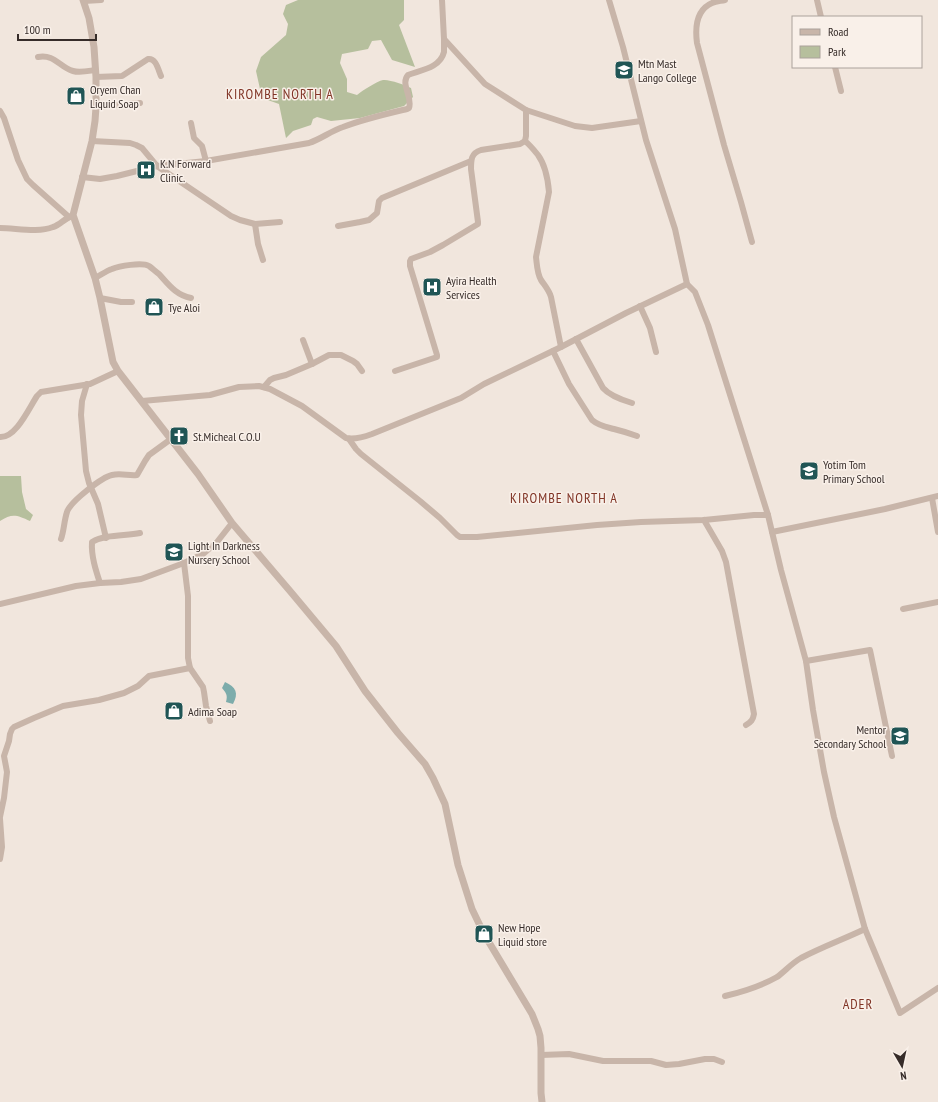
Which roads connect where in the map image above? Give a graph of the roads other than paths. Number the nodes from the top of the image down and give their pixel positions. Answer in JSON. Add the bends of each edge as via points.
{"nodes":[{"id":1,"x":101,"y":0,"type":"edge"},
{"id":2,"x":442,"y":0,"type":"edge"},
{"id":3,"x":609,"y":0,"type":"edge"},
{"id":4,"x":725,"y":0,"type":"edge"},
{"id":5,"x":817,"y":0,"type":"edge"},
{"id":6,"x":84,"y":1,"type":"edge"},
{"id":7,"x":821,"y":16,"type":"edge"},
{"id":8,"x":444,"y":39,"type":"junction"},
{"id":9,"x":38,"y":57,"type":"dead end"},
{"id":10,"x":835,"y":68,"type":"edge"},
{"id":11,"x":96,"y":74,"type":"junction"},
{"id":12,"x":161,"y":76,"type":"dead end"},
{"id":13,"x":841,"y":91,"type":"dead end"},
{"id":14,"x":140,"y":103,"type":"dead end"},
{"id":15,"x":96,"y":107,"type":"junction"},
{"id":16,"x":526,"y":110,"type":"junction"},
{"id":17,"x":0,"y":111,"type":"edge"},
{"id":18,"x":641,"y":120,"type":"junction"},
{"id":19,"x":191,"y":123,"type":"dead end"},
{"id":20,"x":525,"y":140,"type":"junction"},
{"id":21,"x":92,"y":141,"type":"junction"},
{"id":22,"x":206,"y":161,"type":"junction"},
{"id":23,"x":471,"y":161,"type":"junction"},
{"id":24,"x":157,"y":166,"type":"junction"},
{"id":25,"x":82,"y":177,"type":"junction"},
{"id":26,"x":71,"y":216,"type":"junction"},
{"id":27,"x":280,"y":222,"type":"dead end"},
{"id":28,"x":255,"y":224,"type":"junction"},
{"id":29,"x":338,"y":226,"type":"dead end"},
{"id":30,"x":0,"y":228,"type":"edge"},
{"id":31,"x":752,"y":242,"type":"dead end"},
{"id":32,"x":264,"y":260,"type":"dead end"},
{"id":33,"x":95,"y":278,"type":"junction"},
{"id":34,"x":687,"y":284,"type":"junction"},
{"id":35,"x":100,"y":298,"type":"junction"},
{"id":36,"x":191,"y":298,"type":"dead end"},
{"id":37,"x":132,"y":302,"type":"dead end"},
{"id":38,"x":640,"y":306,"type":"junction"},
{"id":39,"x":576,"y":339,"type":"junction"},
{"id":40,"x":303,"y":340,"type":"dead end"},
{"id":41,"x":561,"y":347,"type":"junction"},
{"id":42,"x":552,"y":351,"type":"junction"},
{"id":43,"x":656,"y":352,"type":"dead end"},
{"id":44,"x":312,"y":364,"type":"junction"},
{"id":45,"x":118,"y":371,"type":"junction"},
{"id":46,"x":362,"y":371,"type":"dead end"},
{"id":47,"x":395,"y":371,"type":"dead end"},
{"id":48,"x":87,"y":384,"type":"junction"},
{"id":49,"x":264,"y":387,"type":"junction"},
{"id":50,"x":142,"y":401,"type":"junction"},
{"id":51,"x":632,"y":403,"type":"dead end"},
{"id":52,"x":637,"y":436,"type":"dead end"},
{"id":53,"x":0,"y":437,"type":"edge"},
{"id":54,"x":171,"y":439,"type":"junction"},
{"id":55,"x":349,"y":439,"type":"junction"},
{"id":56,"x":91,"y":487,"type":"junction"},
{"id":57,"x":935,"y":497,"type":"edge"},
{"id":58,"x":768,"y":515,"type":"junction"},
{"id":59,"x":704,"y":520,"type":"junction"},
{"id":60,"x":232,"y":523,"type":"junction"},
{"id":61,"x":772,"y":532,"type":"junction"},
{"id":62,"x":938,"y":532,"type":"edge"},
{"id":63,"x":140,"y":533,"type":"dead end"},
{"id":64,"x":106,"y":538,"type":"junction"},
{"id":65,"x":61,"y":540,"type":"dead end"},
{"id":66,"x":184,"y":563,"type":"junction"},
{"id":67,"x":100,"y":583,"type":"junction"},
{"id":68,"x":938,"y":602,"type":"edge"},
{"id":69,"x":0,"y":604,"type":"edge"},
{"id":70,"x":903,"y":609,"type":"dead end"},
{"id":71,"x":806,"y":661,"type":"junction"},
{"id":72,"x":190,"y":668,"type":"junction"},
{"id":73,"x":210,"y":721,"type":"dead end"},
{"id":74,"x":746,"y":725,"type":"dead end"},
{"id":75,"x":2,"y":756,"type":"edge"},
{"id":76,"x":892,"y":756,"type":"dead end"},
{"id":77,"x":0,"y":818,"type":"edge"},
{"id":78,"x":0,"y":859,"type":"edge"},
{"id":79,"x":865,"y":929,"type":"junction"},
{"id":80,"x":938,"y":988,"type":"edge"},
{"id":81,"x":725,"y":996,"type":"dead end"},
{"id":82,"x":542,"y":1055,"type":"junction"},
{"id":83,"x":722,"y":1062,"type":"dead end"},
{"id":84,"x":542,"y":1102,"type":"edge"}],
"edges":[{"from":1,"to":6,"type":"street"},
{"from":2,"to":8,"type":"street"},
{"from":3,"to":18,"type":"street"},
{"from":4,"to":31,"type":"street","via":[[707,6],[701,13],[695,32]]},
{"from":5,"to":7,"type":"street"},
{"from":6,"to":11,"type":"street","via":[[94,47]]},
{"from":8,"to":16,"type":"street","via":[[485,84]]},
{"from":8,"to":22,"type":"street","via":[[444,52],[438,62],[406,77],[410,108],[342,127],[309,143]]},
{"from":9,"to":11,"type":"street","via":[[48,56],[73,71]]},
{"from":10,"to":13,"type":"street"},
{"from":11,"to":12,"type":"street","via":[[122,76],[151,59]]},
{"from":11,"to":15,"type":"street"},
{"from":14,"to":15,"type":"street"},
{"from":15,"to":21,"type":"street"},
{"from":16,"to":18,"type":"street","via":[[576,126],[592,128]]},
{"from":16,"to":20,"type":"street"},
{"from":17,"to":26,"type":"street","via":[[27,178]]},
{"from":18,"to":34,"type":"street","via":[[675,228]]},
{"from":19,"to":22,"type":"street","via":[[194,138],[202,146]]},
{"from":20,"to":23,"type":"street","via":[[520,144],[477,151]]},
{"from":20,"to":41,"type":"street","via":[[539,156],[548,183],[548,201],[536,257],[540,278],[551,297]]},
{"from":21,"to":24,"type":"street","via":[[136,145],[142,148]]},
{"from":21,"to":25,"type":"street"},
{"from":22,"to":24,"type":"street"},
{"from":23,"to":29,"type":"street","via":[[382,198],[378,201],[376,213],[369,220]]},
{"from":23,"to":47,"type":"street","via":[[478,224],[410,261],[437,357]]},
{"from":24,"to":25,"type":"street","via":[[100,179]]},
{"from":24,"to":28,"type":"street","via":[[231,216]]},
{"from":25,"to":26,"type":"street"},
{"from":26,"to":30,"type":"street","via":[[47,229]]},
{"from":26,"to":33,"type":"street"},
{"from":27,"to":28,"type":"street"},
{"from":28,"to":32,"type":"street"},
{"from":33,"to":35,"type":"street"},
{"from":33,"to":36,"type":"street","via":[[116,267],[141,264],[149,266],[173,290]]},
{"from":34,"to":38,"type":"street"},
{"from":34,"to":58,"type":"street","via":[[695,292],[708,325]]},
{"from":35,"to":37,"type":"street"},
{"from":35,"to":45,"type":"street","via":[[113,362]]},
{"from":38,"to":39,"type":"street"},
{"from":38,"to":43,"type":"street","via":[[650,328]]},
{"from":39,"to":41,"type":"street"},
{"from":39,"to":51,"type":"street","via":[[603,388],[617,398]]},
{"from":40,"to":44,"type":"street"},
{"from":41,"to":42,"type":"street"},
{"from":42,"to":52,"type":"street","via":[[592,420],[596,424]]},
{"from":42,"to":55,"type":"street","via":[[443,406],[372,434]]},
{"from":44,"to":46,"type":"street","via":[[329,355],[341,355],[355,362]]},
{"from":44,"to":49,"type":"street","via":[[274,378]]},
{"from":45,"to":48,"type":"street","via":[[95,383]]},
{"from":45,"to":50,"type":"street"},
{"from":48,"to":53,"type":"street","via":[[39,394],[14,432]]},
{"from":48,"to":56,"type":"street","via":[[81,415],[87,477]]},
{"from":49,"to":50,"type":"street","via":[[239,387],[210,395]]},
{"from":49,"to":55,"type":"street","via":[[302,406]]},
{"from":50,"to":54,"type":"street"},
{"from":54,"to":56,"type":"street","via":[[149,455],[137,475],[110,475]]},
{"from":54,"to":60,"type":"street"},
{"from":55,"to":59,"type":"street","via":[[361,454],[460,537],[604,524]]},
{"from":56,"to":64,"type":"street"},
{"from":56,"to":65,"type":"street","via":[[69,507]]},
{"from":57,"to":61,"type":"street"},
{"from":57,"to":62,"type":"street"},
{"from":58,"to":59,"type":"street"},
{"from":58,"to":61,"type":"street"},
{"from":59,"to":74,"type":"street","via":[[726,562],[754,714],[752,721]]},
{"from":60,"to":66,"type":"street","via":[[217,542],[203,554]]},
{"from":60,"to":82,"type":"street","via":[[336,646],[368,695],[428,768],[445,804],[458,865],[472,909],[532,1014],[540,1036]]},
{"from":61,"to":71,"type":"street"},
{"from":63,"to":64,"type":"street"},
{"from":64,"to":67,"type":"street","via":[[92,542]]},
{"from":66,"to":67,"type":"street","via":[[132,581]]},
{"from":66,"to":72,"type":"street","via":[[188,596],[187,649]]},
{"from":67,"to":69,"type":"street"},
{"from":68,"to":70,"type":"street"},
{"from":71,"to":76,"type":"street","via":[[870,650]]},
{"from":71,"to":79,"type":"street","via":[[826,787]]},
{"from":72,"to":73,"type":"street","via":[[203,687]]},
{"from":72,"to":75,"type":"street","via":[[149,676],[138,686],[124,693],[64,706],[18,725],[11,731],[8,747]]},
{"from":75,"to":77,"type":"street","via":[[7,772]]},
{"from":77,"to":78,"type":"street"},
{"from":79,"to":80,"type":"street","via":[[900,1013]]},
{"from":79,"to":81,"type":"street","via":[[799,960],[768,982]]},
{"from":82,"to":83,"type":"street","via":[[576,1054],[603,1061],[652,1061],[666,1065],[705,1059]]},
{"from":82,"to":84,"type":"street"}]}
